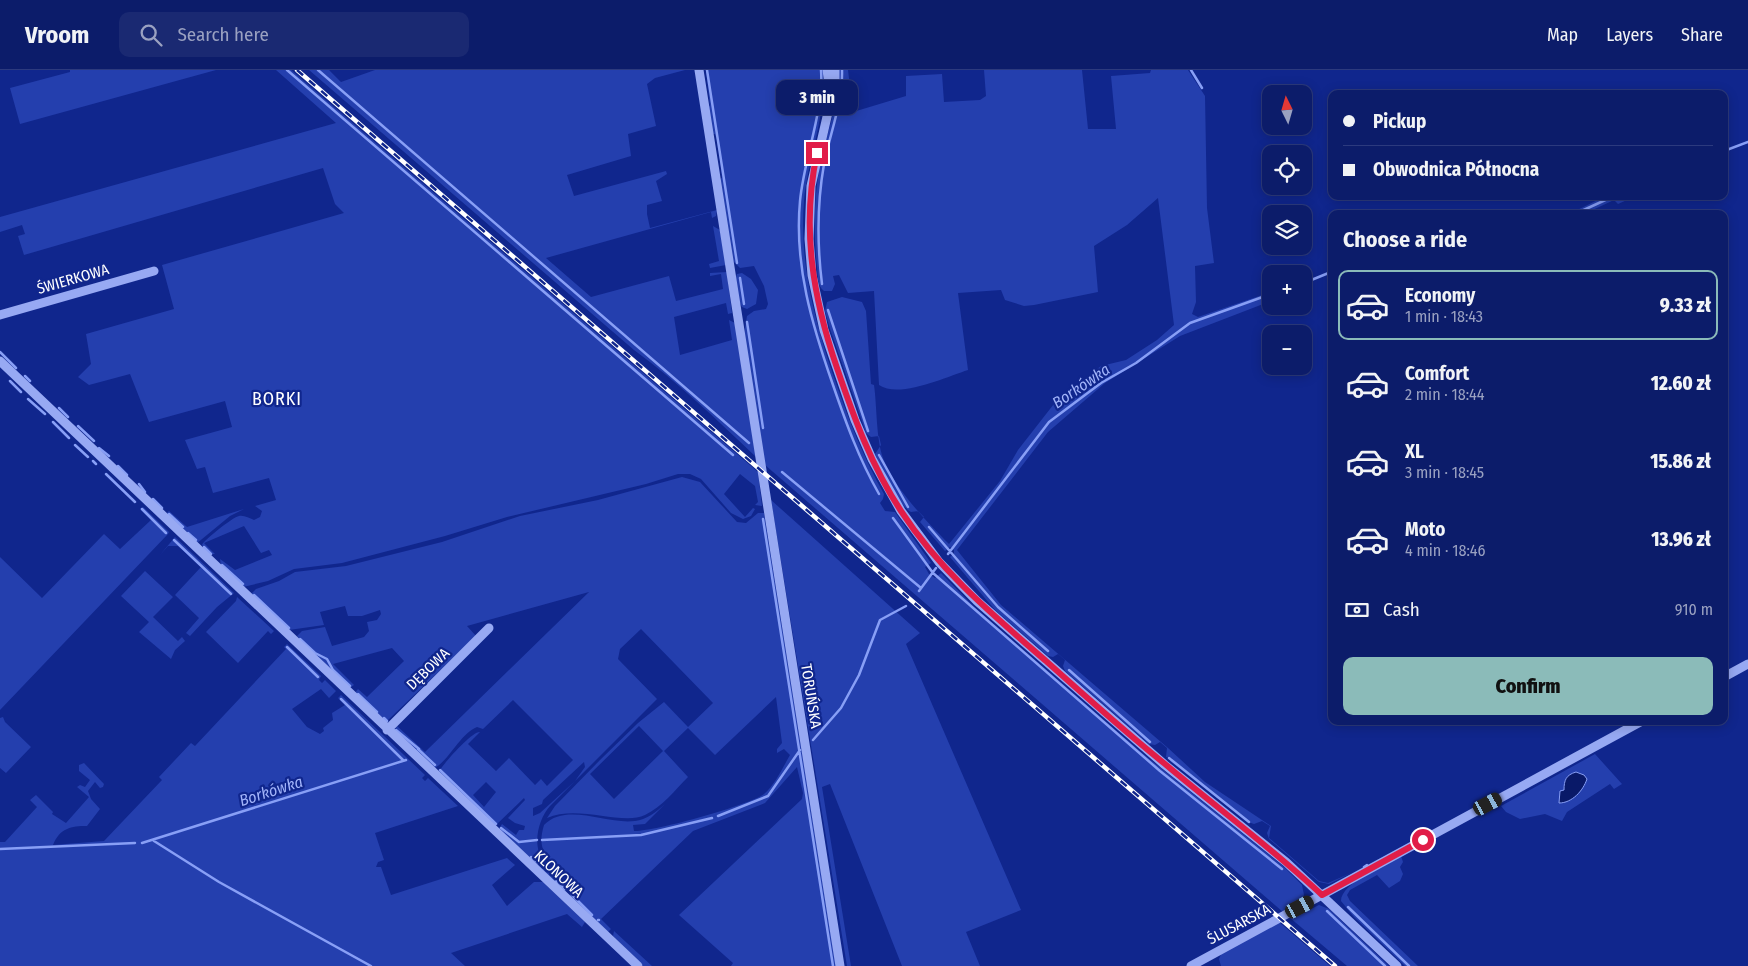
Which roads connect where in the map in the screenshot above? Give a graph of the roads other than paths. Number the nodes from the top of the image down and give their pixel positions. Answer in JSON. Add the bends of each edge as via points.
{"nodes":[{"id":1,"x":699,"y":70,"type":"edge"},
{"id":2,"x":827,"y":70,"type":"edge"},
{"id":3,"x":835,"y":70,"type":"edge"},
{"id":4,"x":830,"y":94,"type":"junction"},
{"id":5,"x":154,"y":271,"type":"dead end"},
{"id":6,"x":0,"y":314,"type":"edge"},
{"id":7,"x":0,"y":361,"type":"edge"},
{"id":8,"x":490,"y":628,"type":"dead end"},
{"id":9,"x":1748,"y":664,"type":"edge"},
{"id":10,"x":1728,"y":675,"type":"edge"},
{"id":11,"x":1635,"y":725,"type":"edge"},
{"id":12,"x":387,"y":730,"type":"junction"},
{"id":13,"x":1322,"y":895,"type":"junction"},
{"id":14,"x":638,"y":966,"type":"edge"},
{"id":15,"x":840,"y":966,"type":"edge"},
{"id":16,"x":1191,"y":966,"type":"edge"},
{"id":17,"x":1397,"y":966,"type":"edge"}],
"edges":[{"from":1,"to":15,"type":"street","name":"TORUŃSKA"},
{"from":2,"to":4,"type":"street"},
{"from":3,"to":4,"type":"street"},
{"from":4,"to":13,"type":"street","via":[[810,203],[809,239],[814,287],[824,330],[855,420],[901,511],[939,562],[984,608],[1150,752],[1266,844]]},
{"from":5,"to":6,"type":"street","name":"ŚWIERKOWA"},
{"from":7,"to":12,"type":"street","name":"KLONOWA"},
{"from":8,"to":12,"type":"street","name":"DĘBOWA"},
{"from":9,"to":10,"type":"street"},
{"from":11,"to":13,"type":"street","name":"ŚLUSARSKA"},
{"from":12,"to":14,"type":"street","name":"KLONOWA"},
{"from":13,"to":16,"type":"street","name":"ŚLUSARSKA"},
{"from":13,"to":17,"type":"street"}]}
